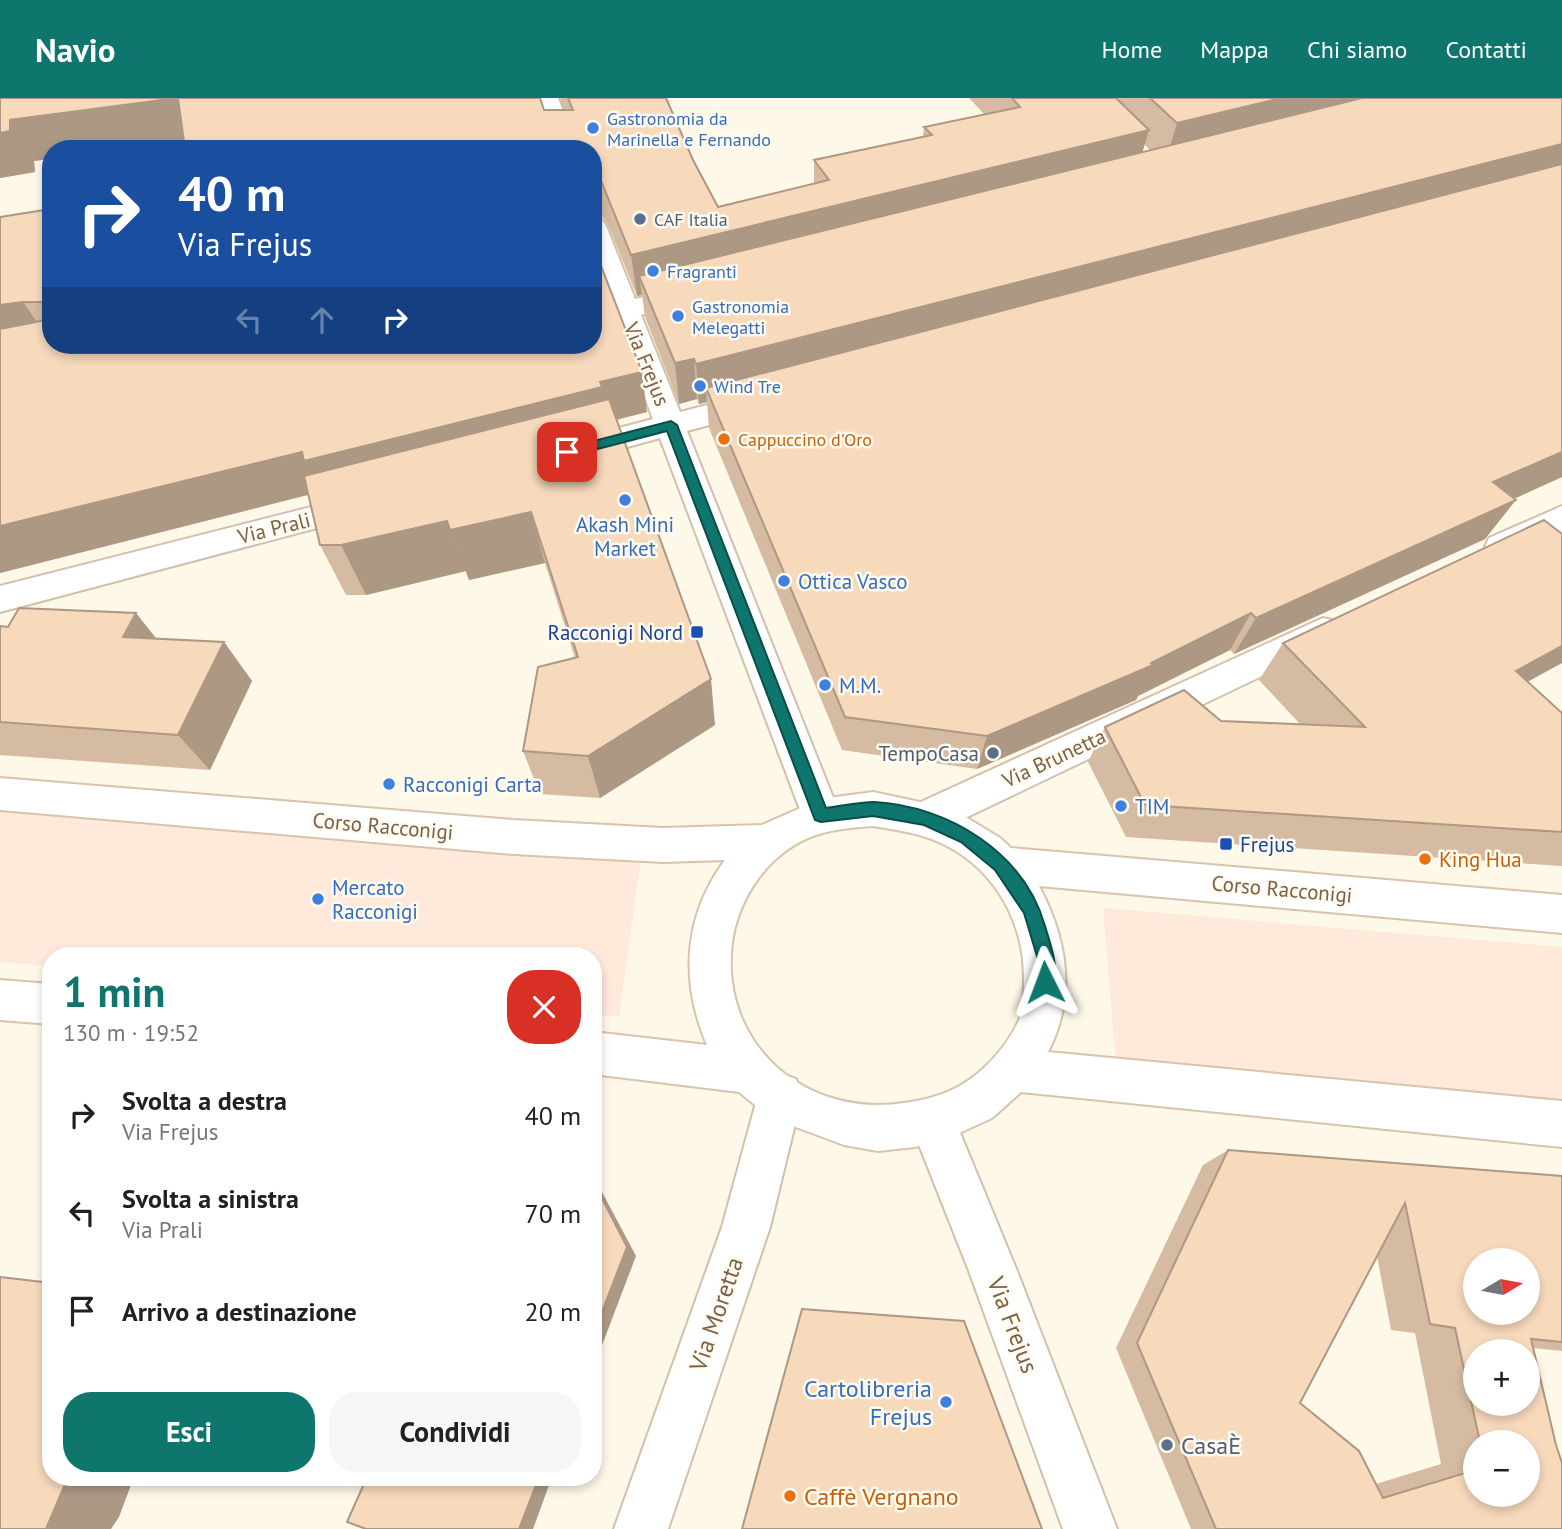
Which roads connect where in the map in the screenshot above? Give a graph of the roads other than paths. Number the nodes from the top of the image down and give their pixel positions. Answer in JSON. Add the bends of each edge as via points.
{"nodes":[{"id":1,"x":546,"y":98,"type":"edge"},
{"id":2,"x":562,"y":140,"type":"edge"},
{"id":3,"x":602,"y":256,"type":"edge"},
{"id":4,"x":713,"y":288,"type":"edge"},
{"id":5,"x":625,"y":310,"type":"junction"},
{"id":6,"x":781,"y":396,"type":"edge"},
{"id":7,"x":671,"y":425,"type":"junction"},
{"id":8,"x":540,"y":459,"type":"edge"},
{"id":9,"x":391,"y":498,"type":"edge"},
{"id":10,"x":1562,"y":518,"type":"edge"},
{"id":11,"x":1474,"y":560,"type":"edge"},
{"id":12,"x":0,"y":598,"type":"edge"},
{"id":13,"x":1347,"y":620,"type":"edge"},
{"id":14,"x":0,"y":794,"type":"edge"},
{"id":15,"x":821,"y":815,"type":"junction"},
{"id":16,"x":926,"y":818,"type":"junction"},
{"id":17,"x":767,"y":842,"type":"junction"},
{"id":18,"x":1001,"y":865,"type":"junction"},
{"id":19,"x":1562,"y":914,"type":"edge"},
{"id":20,"x":0,"y":999,"type":"edge"},
{"id":21,"x":42,"y":1003,"type":"edge"},
{"id":22,"x":602,"y":1056,"type":"edge"},
{"id":23,"x":1014,"y":1070,"type":"junction"},
{"id":24,"x":765,"y":1084,"type":"junction"},
{"id":25,"x":933,"y":1122,"type":"junction"},
{"id":26,"x":1562,"y":1124,"type":"edge"},
{"id":27,"x":641,"y":1529,"type":"edge"},
{"id":28,"x":1090,"y":1529,"type":"edge"}],
"edges":[{"from":1,"to":2,"type":"street"},
{"from":3,"to":5,"type":"street","name":"Via Frejus"},
{"from":4,"to":5,"type":"street"},
{"from":5,"to":7,"type":"street","name":"Via Frejus"},
{"from":6,"to":7,"type":"street"},
{"from":7,"to":8,"type":"street"},
{"from":7,"to":15,"type":"street","name":"Via Frejus"},
{"from":9,"to":12,"type":"street","name":"Via Prali"},
{"from":10,"to":11,"type":"street"},
{"from":13,"to":16,"type":"street","name":"Via Brunetta"},
{"from":14,"to":17,"type":"street","name":"Corso Racconigi","via":[[514,837],[663,845]]},
{"from":15,"to":16,"type":"street","via":[[873,809]]},
{"from":15,"to":17,"type":"street"},
{"from":16,"to":18,"type":"street","via":[[967,836]]},
{"from":17,"to":24,"type":"street","via":[[735,874],[715,913],[707,958],[714,1005],[729,1041]]},
{"from":18,"to":19,"type":"street","name":"Corso Racconigi"},
{"from":18,"to":23,"type":"street","via":[[1032,910],[1047,963],[1041,1019]]},
{"from":20,"to":21,"type":"street"},
{"from":22,"to":24,"type":"street"},
{"from":23,"to":25,"type":"street","via":[[979,1101]]},
{"from":23,"to":26,"type":"street"},
{"from":24,"to":25,"type":"street","via":[[828,1119],[880,1128]]},
{"from":24,"to":27,"type":"street","name":"Via Moretta","via":[[766,1143],[746,1227]]},
{"from":25,"to":28,"type":"street","name":"Via Frejus"}]}
